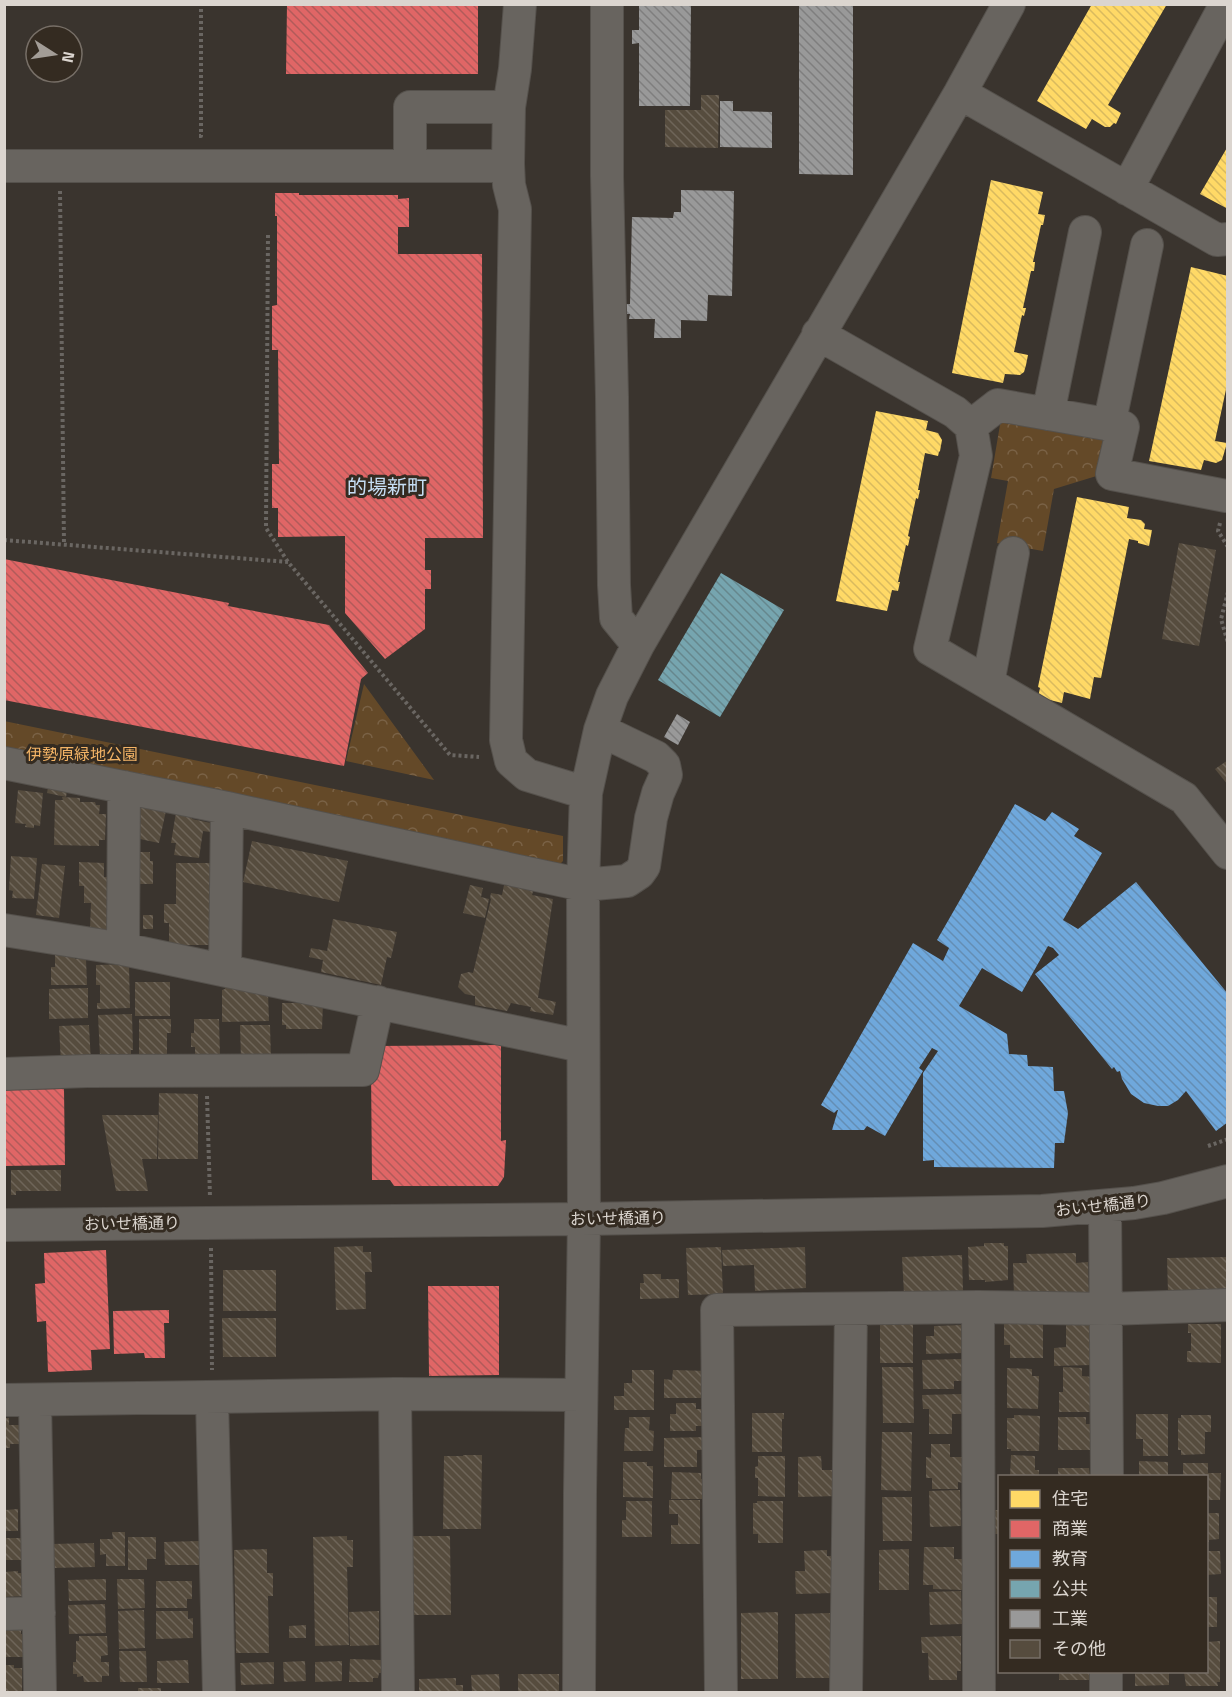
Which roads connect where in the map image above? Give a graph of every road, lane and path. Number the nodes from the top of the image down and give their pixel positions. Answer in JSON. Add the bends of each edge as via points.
{"nodes":[{"id":1,"x":201,"y":4,"type":"edge"},
{"id":2,"x":520,"y":4,"type":"edge"},
{"id":3,"x":608,"y":4,"type":"edge"},
{"id":4,"x":1009,"y":4,"type":"edge"},
{"id":5,"x":1226,"y":4,"type":"edge"},
{"id":6,"x":960,"y":93,"type":"junction"},
{"id":7,"x":509,"y":106,"type":"junction"},
{"id":8,"x":508,"y":164,"type":"junction"},
{"id":9,"x":188,"y":165,"type":"junction"},
{"id":10,"x":410,"y":165,"type":"junction"},
{"id":11,"x":4,"y":166,"type":"edge"},
{"id":12,"x":60,"y":184,"type":"dead end"},
{"id":13,"x":1127,"y":189,"type":"junction"},
{"id":14,"x":1085,"y":232,"type":"dead end"},
{"id":15,"x":268,"y":235,"type":"dead end"},
{"id":16,"x":1227,"y":239,"type":"edge"},
{"id":17,"x":1147,"y":245,"type":"dead end"},
{"id":18,"x":818,"y":334,"type":"junction"},
{"id":19,"x":1048,"y":414,"type":"junction"},
{"id":20,"x":1108,"y":424,"type":"junction"},
{"id":21,"x":971,"y":426,"type":"junction"},
{"id":22,"x":1226,"y":496,"type":"edge"},
{"id":23,"x":4,"y":540,"type":"edge"},
{"id":24,"x":64,"y":545,"type":"junction"},
{"id":25,"x":1013,"y":553,"type":"dead end"},
{"id":26,"x":288,"y":562,"type":"junction"},
{"id":27,"x":1227,"y":592,"type":"edge"},
{"id":28,"x":1227,"y":643,"type":"edge"},
{"id":29,"x":638,"y":645,"type":"junction"},
{"id":30,"x":988,"y":683,"type":"junction"},
{"id":31,"x":600,"y":730,"type":"junction"},
{"id":32,"x":479,"y":757,"type":"dead end"},
{"id":33,"x":4,"y":763,"type":"edge"},
{"id":34,"x":124,"y":787,"type":"junction"},
{"id":35,"x":586,"y":793,"type":"junction"},
{"id":36,"x":227,"y":808,"type":"junction"},
{"id":37,"x":1227,"y":853,"type":"edge"},
{"id":38,"x":583,"y":885,"type":"junction"},
{"id":39,"x":4,"y":930,"type":"edge"},
{"id":40,"x":123,"y":950,"type":"junction"},
{"id":41,"x":225,"y":970,"type":"junction"},
{"id":42,"x":378,"y":1002,"type":"junction"},
{"id":43,"x":582,"y":1046,"type":"junction"},
{"id":44,"x":206,"y":1071,"type":"junction"},
{"id":45,"x":4,"y":1074,"type":"edge"},
{"id":46,"x":1227,"y":1139,"type":"edge"},
{"id":47,"x":1208,"y":1146,"type":"dead end"},
{"id":48,"x":1227,"y":1181,"type":"edge"},
{"id":49,"x":211,"y":1200,"type":"dead end"},
{"id":50,"x":1105,"y":1206,"type":"junction"},
{"id":51,"x":584,"y":1219,"type":"junction"},
{"id":52,"x":4,"y":1225,"type":"edge"},
{"id":53,"x":211,"y":1244,"type":"dead end"},
{"id":54,"x":1227,"y":1305,"type":"edge"},
{"id":55,"x":978,"y":1307,"type":"junction"},
{"id":56,"x":851,"y":1309,"type":"junction"},
{"id":57,"x":1107,"y":1309,"type":"junction"},
{"id":58,"x":395,"y":1394,"type":"junction"},
{"id":59,"x":581,"y":1395,"type":"junction"},
{"id":60,"x":212,"y":1398,"type":"junction"},
{"id":61,"x":4,"y":1400,"type":"edge"},
{"id":62,"x":35,"y":1400,"type":"junction"},
{"id":63,"x":1107,"y":1475,"type":"edge"},
{"id":64,"x":39,"y":1613,"type":"junction"},
{"id":65,"x":4,"y":1614,"type":"edge"},
{"id":66,"x":1106,"y":1673,"type":"edge"},
{"id":67,"x":40,"y":1692,"type":"edge"},
{"id":68,"x":219,"y":1692,"type":"edge"},
{"id":69,"x":398,"y":1692,"type":"edge"},
{"id":70,"x":579,"y":1692,"type":"edge"},
{"id":71,"x":721,"y":1692,"type":"edge"},
{"id":72,"x":846,"y":1692,"type":"edge"},
{"id":73,"x":979,"y":1692,"type":"edge"},
{"id":74,"x":1106,"y":1692,"type":"edge"}],
"edges":[{"from":1,"to":9,"type":"path","via":[[201,136],[188,136]]},
{"from":2,"to":7,"type":"street"},
{"from":3,"to":29,"type":"street","via":[[615,607],[616,618]]},
{"from":4,"to":6,"type":"street"},
{"from":5,"to":13,"type":"street"},
{"from":6,"to":13,"type":"street"},
{"from":6,"to":18,"type":"street"},
{"from":7,"to":8,"type":"street"},
{"from":7,"to":10,"type":"street","via":[[410,107]]},
{"from":8,"to":10,"type":"street"},
{"from":8,"to":35,"type":"street","via":[[515,209],[506,740],[511,761],[527,775]]},
{"from":9,"to":10,"type":"street"},
{"from":9,"to":11,"type":"street"},
{"from":12,"to":24,"type":"path"},
{"from":13,"to":16,"type":"street","via":[[1217,240]]},
{"from":14,"to":19,"type":"street"},
{"from":15,"to":26,"type":"path","via":[[266,528]]},
{"from":17,"to":20,"type":"street"},
{"from":18,"to":21,"type":"street","via":[[955,412]]},
{"from":18,"to":29,"type":"street"},
{"from":19,"to":20,"type":"street"},
{"from":19,"to":21,"type":"street","via":[[998,405]]},
{"from":20,"to":22,"type":"street","via":[[1123,427],[1113,474]]},
{"from":21,"to":30,"type":"street","via":[[975,456],[930,649]]},
{"from":23,"to":24,"type":"path"},
{"from":24,"to":26,"type":"path"},
{"from":25,"to":30,"type":"street"},
{"from":26,"to":32,"type":"path","via":[[450,755]]},
{"from":27,"to":28,"type":"path","via":[[1221,619]]},
{"from":29,"to":31,"type":"street"},
{"from":30,"to":37,"type":"street","via":[[1184,798]]},
{"from":31,"to":35,"type":"street"},
{"from":31,"to":38,"type":"street","via":[[656,757],[664,765],[666,775],[651,818],[644,866],[639,873],[627,881]]},
{"from":33,"to":34,"type":"street"},
{"from":34,"to":36,"type":"street"},
{"from":34,"to":40,"type":"street"},
{"from":35,"to":38,"type":"street"},
{"from":36,"to":38,"type":"street"},
{"from":36,"to":41,"type":"street"},
{"from":38,"to":43,"type":"street"},
{"from":39,"to":40,"type":"street"},
{"from":40,"to":41,"type":"street"},
{"from":41,"to":42,"type":"street"},
{"from":42,"to":43,"type":"street"},
{"from":42,"to":44,"type":"street","via":[[363,1070]]},
{"from":43,"to":51,"type":"street"},
{"from":44,"to":45,"type":"street"},
{"from":44,"to":49,"type":"path"},
{"from":46,"to":47,"type":"path"},
{"from":48,"to":50,"type":"street","name":"おいせ橋通り","via":[[1163,1198]]},
{"from":50,"to":51,"type":"street","name":"おいせ橋通り","via":[[974,1213]]},
{"from":50,"to":57,"type":"street"},
{"from":51,"to":52,"type":"street","name":"おいせ橋通り"},
{"from":51,"to":59,"type":"street"},
{"from":53,"to":60,"type":"path"},
{"from":54,"to":57,"type":"street"},
{"from":55,"to":56,"type":"street"},
{"from":55,"to":57,"type":"street"},
{"from":55,"to":73,"type":"street"},
{"from":56,"to":71,"type":"street","via":[[717,1310]]},
{"from":56,"to":72,"type":"street"},
{"from":57,"to":63,"type":"street"},
{"from":58,"to":59,"type":"street"},
{"from":58,"to":60,"type":"street"},
{"from":58,"to":69,"type":"street"},
{"from":59,"to":70,"type":"street"},
{"from":60,"to":62,"type":"street"},
{"from":60,"to":68,"type":"street"},
{"from":61,"to":62,"type":"street"},
{"from":62,"to":64,"type":"street"},
{"from":64,"to":65,"type":"street"},
{"from":64,"to":67,"type":"street"},
{"from":66,"to":74,"type":"street"}]}
